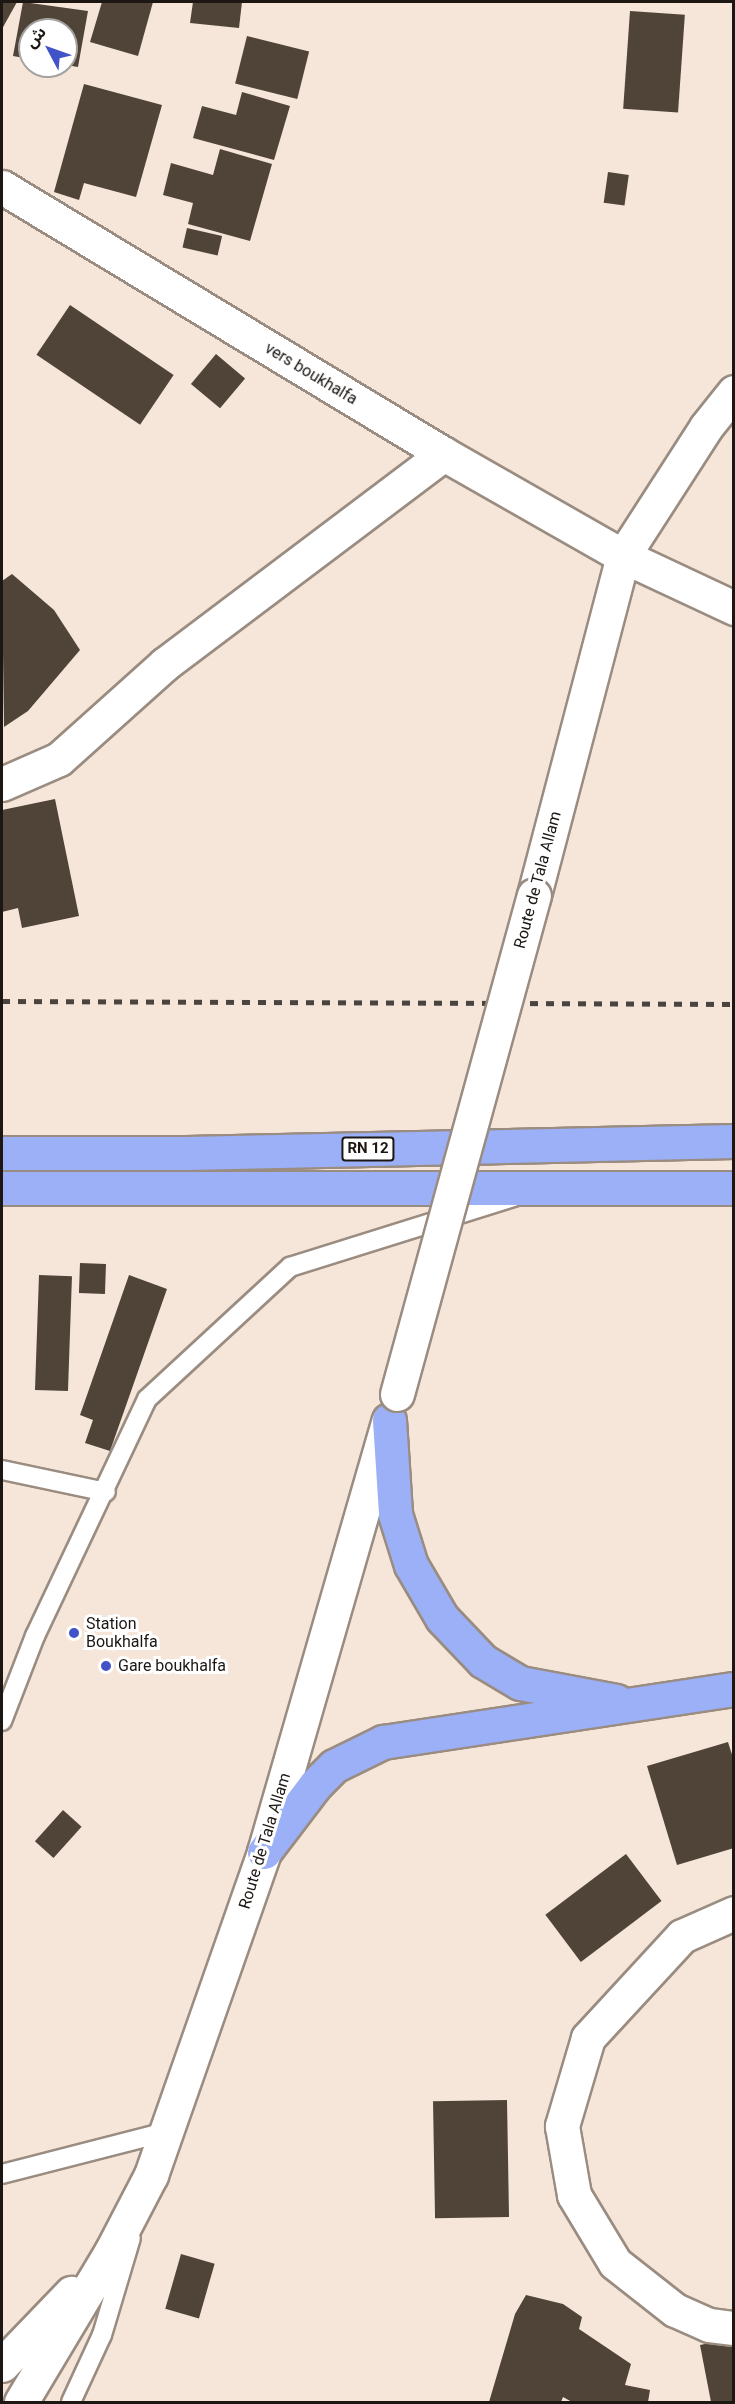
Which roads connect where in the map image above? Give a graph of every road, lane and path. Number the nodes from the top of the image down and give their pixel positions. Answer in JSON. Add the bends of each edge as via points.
{"nodes":[{"id":1,"x":2,"y":187,"type":"edge"},
{"id":2,"x":734,"y":392,"type":"edge"},
{"id":3,"x":444,"y":454,"type":"junction"},
{"id":4,"x":623,"y":556,"type":"junction"},
{"id":5,"x":734,"y":608,"type":"edge"},
{"id":6,"x":2,"y":784,"type":"edge"},
{"id":7,"x":734,"y":1141,"type":"edge"},
{"id":8,"x":2,"y":1153,"type":"edge"},
{"id":9,"x":549,"y":1186,"type":"junction"},
{"id":10,"x":2,"y":1188,"type":"edge"},
{"id":11,"x":734,"y":1188,"type":"edge"},
{"id":12,"x":393,"y":1407,"type":"junction"},
{"id":13,"x":2,"y":1470,"type":"edge"},
{"id":14,"x":106,"y":1492,"type":"junction"},
{"id":15,"x":734,"y":1689,"type":"edge"},
{"id":16,"x":642,"y":1706,"type":"junction"},
{"id":17,"x":2,"y":1721,"type":"edge"},
{"id":18,"x":264,"y":1852,"type":"junction"},
{"id":19,"x":734,"y":1912,"type":"edge"},
{"id":20,"x":166,"y":2132,"type":"junction"},
{"id":21,"x":2,"y":2174,"type":"edge"},
{"id":22,"x":151,"y":2175,"type":"junction"},
{"id":23,"x":112,"y":2250,"type":"junction"},
{"id":24,"x":734,"y":2328,"type":"edge"},
{"id":25,"x":2,"y":2365,"type":"edge"},
{"id":26,"x":21,"y":2403,"type":"edge"},
{"id":27,"x":71,"y":2403,"type":"edge"}],
"edges":[{"from":1,"to":3,"type":"main road","name":"vers boukhalfa"},
{"from":2,"to":4,"type":"main road","name":"Route de Tala Allam","via":[[706,427]]},
{"from":3,"to":4,"type":"main road","name":"vers boukhalfa"},
{"from":3,"to":6,"type":"main road","via":[[165,664],[59,759]]},
{"from":4,"to":5,"type":"main road","name":"vers boukhalfa"},
{"from":4,"to":12,"type":"main road","name":"Route de Tala Allam","bridge":true},
{"from":7,"to":8,"type":"highway","number":"RN 12","via":[[198,1153]]},
{"from":9,"to":10,"type":"highway"},
{"from":9,"to":11,"type":"highway"},
{"from":9,"to":14,"type":"lane","via":[[290,1268],[147,1399]]},
{"from":12,"to":16,"type":"highway","via":[[395,1514],[411,1565],[442,1618],[483,1661],[520,1683]]},
{"from":12,"to":18,"type":"main road","name":"Route de Tala Allam"},
{"from":13,"to":14,"type":"lane"},
{"from":14,"to":17,"type":"lane","via":[[35,1636]]},
{"from":15,"to":16,"type":"highway"},
{"from":16,"to":18,"type":"highway","via":[[383,1742],[357,1751],[315,1785]]},
{"from":18,"to":20,"type":"main road","name":"Route de Tala Allam"},
{"from":19,"to":24,"type":"main road","via":[[682,1936],[588,2038],[562,2126],[574,2195],[615,2263],[675,2310],[709,2325]]},
{"from":20,"to":21,"type":"lane"},
{"from":20,"to":22,"type":"main road","name":"Route de Tala Allam"},
{"from":22,"to":23,"type":"main road","name":"Route de Tala Allam"},
{"from":22,"to":27,"type":"lane","via":[[102,2335]]},
{"from":23,"to":25,"type":"main road"},
{"from":23,"to":26,"type":"main road"}]}
